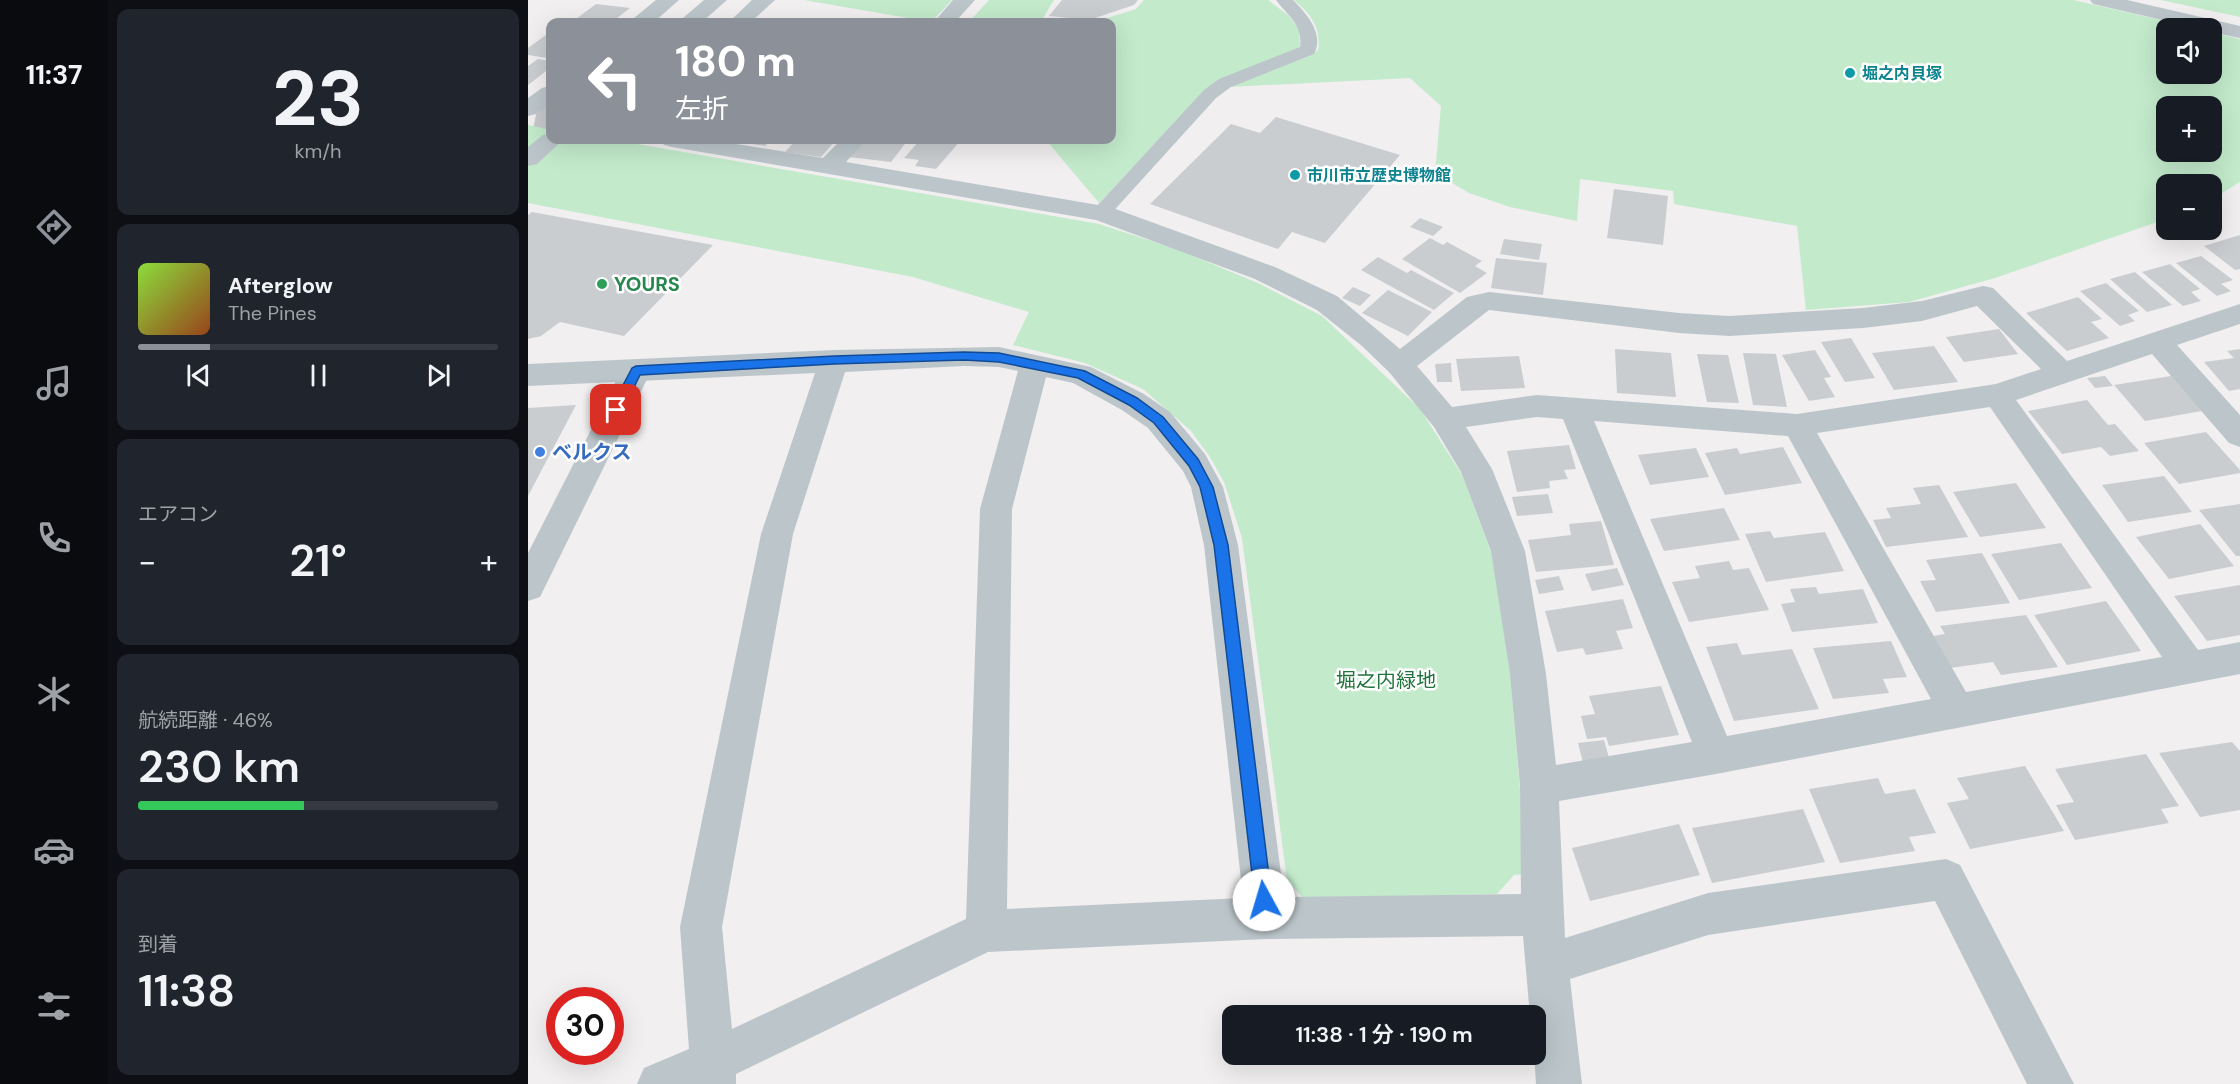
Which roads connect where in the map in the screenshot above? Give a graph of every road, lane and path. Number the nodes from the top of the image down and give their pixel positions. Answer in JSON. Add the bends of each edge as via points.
{"nodes":[{"id":1,"x":669,"y":0,"type":"edge"},
{"id":2,"x":717,"y":0,"type":"edge"},
{"id":3,"x":765,"y":0,"type":"edge"},
{"id":4,"x":965,"y":0,"type":"edge"},
{"id":5,"x":1284,"y":0,"type":"edge"},
{"id":6,"x":2100,"y":0,"type":"edge"},
{"id":7,"x":646,"y":18,"type":"edge"},
{"id":8,"x":695,"y":18,"type":"edge"},
{"id":9,"x":744,"y":18,"type":"edge"},
{"id":10,"x":948,"y":18,"type":"edge"},
{"id":11,"x":2240,"y":32,"type":"edge"},
{"id":12,"x":546,"y":97,"type":"edge"},
{"id":13,"x":530,"y":113,"type":"edge"},
{"id":14,"x":546,"y":144,"type":"edge"},
{"id":15,"x":695,"y":144,"type":"edge"},
{"id":16,"x":850,"y":144,"type":"edge"},
{"id":17,"x":528,"y":159,"type":"edge"},
{"id":18,"x":828,"y":167,"type":"junction"},
{"id":19,"x":1101,"y":213,"type":"junction"},
{"id":20,"x":2240,"y":314,"type":"edge"},
{"id":21,"x":2159,"y":342,"type":"junction"},
{"id":22,"x":834,"y":360,"type":"junction"},
{"id":23,"x":1035,"y":363,"type":"junction"},
{"id":24,"x":1399,"y":365,"type":"junction"},
{"id":25,"x":636,"y":371,"type":"junction"},
{"id":26,"x":2061,"y":372,"type":"junction"},
{"id":27,"x":528,"y":375,"type":"edge"},
{"id":28,"x":1997,"y":395,"type":"junction"},
{"id":29,"x":1573,"y":407,"type":"junction"},
{"id":30,"x":1445,"y":419,"type":"junction"},
{"id":31,"x":1797,"y":425,"type":"junction"},
{"id":32,"x":2240,"y":435,"type":"edge"},
{"id":33,"x":528,"y":588,"type":"edge"},
{"id":34,"x":2240,"y":658,"type":"edge"},
{"id":35,"x":2190,"y":668,"type":"junction"},
{"id":36,"x":1957,"y":711,"type":"junction"},
{"id":37,"x":1716,"y":756,"type":"junction"},
{"id":38,"x":1539,"y":786,"type":"junction"},
{"id":39,"x":1542,"y":915,"type":"junction"},
{"id":40,"x":1266,"y":918,"type":"junction"},
{"id":41,"x":986,"y":931,"type":"junction"},
{"id":42,"x":1546,"y":965,"type":"junction"},
{"id":43,"x":713,"y":1073,"type":"edge"},
{"id":44,"x":660,"y":1084,"type":"edge"},
{"id":45,"x":1559,"y":1084,"type":"edge"},
{"id":46,"x":2051,"y":1084,"type":"edge"}],
"edges":[{"from":1,"to":7,"type":"street"},
{"from":2,"to":8,"type":"street"},
{"from":3,"to":9,"type":"street"},
{"from":4,"to":10,"type":"street"},
{"from":5,"to":19,"type":"lane","via":[[1307,28],[1308,50],[1225,83],[1209,94]]},
{"from":6,"to":11,"type":"street"},
{"from":12,"to":13,"type":"street"},
{"from":14,"to":17,"type":"street"},
{"from":15,"to":18,"type":"street"},
{"from":16,"to":18,"type":"street"},
{"from":18,"to":19,"type":"street"},
{"from":19,"to":24,"type":"street","via":[[1265,273],[1327,303]]},
{"from":20,"to":21,"type":"street"},
{"from":21,"to":26,"type":"street"},
{"from":21,"to":32,"type":"street"},
{"from":22,"to":23,"type":"street","via":[[964,356]]},
{"from":22,"to":25,"type":"street"},
{"from":22,"to":43,"type":"street","via":[[777,534],[701,927]]},
{"from":23,"to":40,"type":"street","via":[[1081,374],[1159,420],[1194,463],[1207,487],[1221,545]]},
{"from":23,"to":41,"type":"street","via":[[996,509]]},
{"from":24,"to":26,"type":"street","via":[[1477,304],[1489,301],[1729,326],[1922,311],[1983,295]]},
{"from":24,"to":30,"type":"street"},
{"from":25,"to":27,"type":"street"},
{"from":25,"to":33,"type":"street"},
{"from":26,"to":28,"type":"street"},
{"from":28,"to":31,"type":"street"},
{"from":28,"to":35,"type":"street"},
{"from":29,"to":30,"type":"street","via":[[1537,405]]},
{"from":29,"to":31,"type":"street"},
{"from":29,"to":37,"type":"street"},
{"from":30,"to":38,"type":"street","via":[[1476,469],[1508,551],[1528,674]]},
{"from":31,"to":36,"type":"street"},
{"from":34,"to":35,"type":"street"},
{"from":35,"to":36,"type":"street"},
{"from":36,"to":37,"type":"street"},
{"from":37,"to":38,"type":"street"},
{"from":38,"to":39,"type":"street"},
{"from":39,"to":40,"type":"street"},
{"from":39,"to":42,"type":"street"},
{"from":40,"to":41,"type":"street"},
{"from":41,"to":43,"type":"street"},
{"from":42,"to":45,"type":"street"},
{"from":42,"to":46,"type":"street","via":[[1708,914],[1946,879]]},
{"from":43,"to":44,"type":"street"}]}
